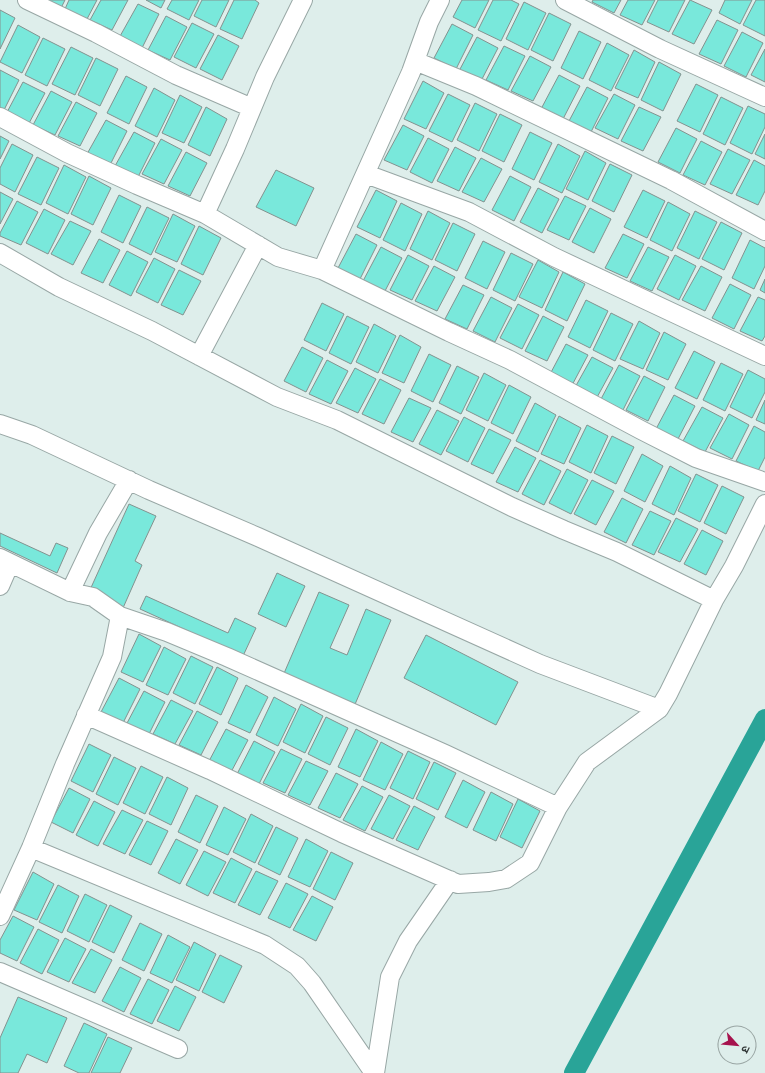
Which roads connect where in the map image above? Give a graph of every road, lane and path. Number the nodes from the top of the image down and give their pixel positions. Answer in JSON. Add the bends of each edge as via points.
{"nodes":[{"id":1,"x":27,"y":0,"type":"edge"},
{"id":2,"x":440,"y":0,"type":"edge"},
{"id":3,"x":564,"y":0,"type":"edge"},
{"id":4,"x":300,"y":1,"type":"edge"},
{"id":5,"x":415,"y":61,"type":"junction"},
{"id":6,"x":765,"y":97,"type":"edge"},
{"id":7,"x":252,"y":108,"type":"junction"},
{"id":8,"x":0,"y":117,"type":"edge"},
{"id":9,"x":366,"y":174,"type":"junction"},
{"id":10,"x":205,"y":214,"type":"junction"},
{"id":11,"x":765,"y":231,"type":"edge"},
{"id":12,"x":258,"y":245,"type":"junction"},
{"id":13,"x":0,"y":253,"type":"edge"},
{"id":14,"x":322,"y":270,"type":"junction"},
{"id":15,"x":199,"y":356,"type":"junction"},
{"id":16,"x":765,"y":356,"type":"edge"},
{"id":17,"x":0,"y":424,"type":"edge"},
{"id":18,"x":129,"y":480,"type":"junction"},
{"id":19,"x":765,"y":482,"type":"edge"},
{"id":20,"x":765,"y":504,"type":"edge"},
{"id":21,"x":5,"y":561,"type":"edge"},
{"id":22,"x":0,"y":586,"type":"edge"},
{"id":23,"x":70,"y":592,"type":"junction"},
{"id":24,"x":714,"y":600,"type":"junction"},
{"id":25,"x":120,"y":616,"type":"junction"},
{"id":26,"x":659,"y":709,"type":"junction"},
{"id":27,"x":86,"y":715,"type":"junction"},
{"id":28,"x":558,"y":807,"type":"junction"},
{"id":29,"x":31,"y":848,"type":"junction"},
{"id":30,"x":450,"y":880,"type":"junction"},
{"id":31,"x":0,"y":916,"type":"edge"},
{"id":32,"x":0,"y":972,"type":"edge"},
{"id":33,"x":178,"y":1049,"type":"dead end"},
{"id":34,"x":375,"y":1073,"type":"edge"}],
"edges":[{"from":1,"to":7,"type":"street","via":[[176,75]]},
{"from":2,"to":5,"type":"street","via":[[428,22]]},
{"from":3,"to":6,"type":"street","via":[[660,49]]},
{"from":4,"to":7,"type":"street"},
{"from":5,"to":9,"type":"street"},
{"from":5,"to":11,"type":"street","via":[[476,86],[658,174]]},
{"from":7,"to":10,"type":"street"},
{"from":8,"to":10,"type":"street","via":[[67,153]]},
{"from":9,"to":14,"type":"street"},
{"from":9,"to":16,"type":"street","via":[[469,212],[554,257]]},
{"from":10,"to":12,"type":"street"},
{"from":12,"to":14,"type":"street","via":[[278,257]]},
{"from":12,"to":15,"type":"street"},
{"from":13,"to":15,"type":"street","via":[[58,287]]},
{"from":14,"to":19,"type":"street","via":[[510,360],[696,458]]},
{"from":15,"to":24,"type":"street","via":[[277,397],[337,420],[512,506],[617,552]]},
{"from":17,"to":18,"type":"street","via":[[32,435]]},
{"from":18,"to":23,"type":"street","via":[[98,532]]},
{"from":18,"to":26,"type":"street","via":[[540,664]]},
{"from":20,"to":24,"type":"street"},
{"from":21,"to":22,"type":"street"},
{"from":21,"to":23,"type":"street"},
{"from":23,"to":25,"type":"street","via":[[93,597]]},
{"from":24,"to":26,"type":"street"},
{"from":25,"to":27,"type":"street","via":[[112,656]]},
{"from":25,"to":28,"type":"street","via":[[227,657]]},
{"from":26,"to":28,"type":"street","via":[[588,762]]},
{"from":27,"to":29,"type":"street"},
{"from":27,"to":30,"type":"street"},
{"from":28,"to":30,"type":"street","via":[[530,863],[506,879],[458,884]]},
{"from":29,"to":31,"type":"street"},
{"from":29,"to":34,"type":"street","via":[[265,945],[297,966],[312,983]]},
{"from":30,"to":34,"type":"street","via":[[408,941],[390,977]]},
{"from":32,"to":33,"type":"street"}]}
